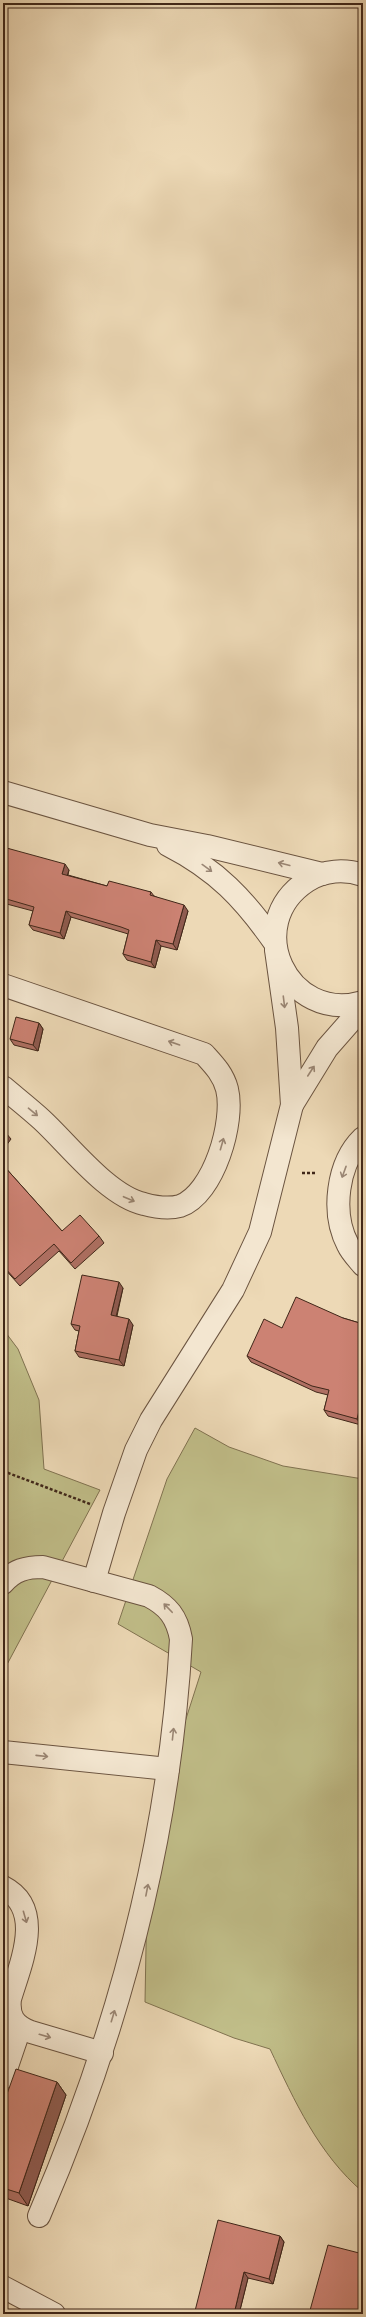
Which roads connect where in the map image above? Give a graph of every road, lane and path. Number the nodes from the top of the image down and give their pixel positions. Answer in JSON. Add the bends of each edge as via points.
{"nodes":[{"id":1,"x":3,"y":792,"type":"edge"},
{"id":2,"x":150,"y":835,"type":"junction"},
{"id":3,"x":322,"y":874,"type":"junction"},
{"id":4,"x":363,"y":875,"type":"edge"},
{"id":5,"x":276,"y":946,"type":"junction"},
{"id":6,"x":3,"y":985,"type":"edge"},
{"id":7,"x":363,"y":1002,"type":"edge"},
{"id":8,"x":363,"y":1007,"type":"edge"},
{"id":9,"x":3,"y":1087,"type":"edge"},
{"id":10,"x":292,"y":1105,"type":"junction"},
{"id":11,"x":363,"y":1138,"type":"edge"},
{"id":12,"x":276,"y":1171,"type":"junction"},
{"id":13,"x":342,"y":1175,"type":"junction"},
{"id":14,"x":363,"y":1265,"type":"edge"},
{"id":15,"x":3,"y":1471,"type":"edge"},
{"id":16,"x":114,"y":1513,"type":"junction"},
{"id":17,"x":94,"y":1581,"type":"junction"},
{"id":18,"x":3,"y":1583,"type":"edge"},
{"id":19,"x":3,"y":1752,"type":"edge"},
{"id":20,"x":168,"y":1769,"type":"junction"},
{"id":21,"x":3,"y":1887,"type":"edge"},
{"id":22,"x":20,"y":2028,"type":"junction"},
{"id":23,"x":102,"y":2053,"type":"junction"},
{"id":24,"x":3,"y":2078,"type":"edge"},
{"id":25,"x":39,"y":2216,"type":"dead end"},
{"id":26,"x":3,"y":2287,"type":"edge"},
{"id":27,"x":54,"y":2314,"type":"edge"}],
"edges":[{"from":1,"to":2,"type":"street"},
{"from":3,"to":2,"type":"street","one_way":true,"via":[[208,846]]},
{"from":2,"to":5,"type":"street","one_way":true,"via":[[193,858],[217,875],[239,896]]},
{"from":3,"to":4,"type":"street","via":[[348,871]]},
{"from":3,"to":5,"type":"street","via":[[300,886],[290,895],[278,918]]},
{"from":5,"to":7,"type":"street","via":[[284,971],[298,989],[307,995],[317,1001],[340,1005]]},
{"from":5,"to":10,"type":"street","one_way":true,"via":[[287,1028]]},
{"from":9,"to":6,"type":"street","one_way":true,"via":[[42,1120],[110,1187],[126,1198],[143,1204],[161,1207],[180,1206],[195,1197],[207,1183],[223,1142],[227,1090],[219,1070],[204,1054]]},
{"from":10,"to":8,"type":"street","one_way":true,"via":[[327,1048]]},
{"from":10,"to":12,"type":"street"},
{"from":11,"to":13,"type":"street","one_way":true,"via":[[354,1147]]},
{"from":12,"to":13,"type":"path"},
{"from":12,"to":16,"type":"street","via":[[260,1232],[233,1290],[151,1420],[136,1450]]},
{"from":13,"to":14,"type":"street","via":[[340,1223],[348,1246]]},
{"from":15,"to":16,"type":"path"},
{"from":16,"to":17,"type":"street"},
{"from":17,"to":18,"type":"street","via":[[43,1567],[30,1567],[19,1570]]},
{"from":20,"to":17,"type":"street","one_way":true,"via":[[180,1657],[181,1638],[178,1624],[172,1612],[155,1599]]},
{"from":19,"to":20,"type":"street","one_way":true},
{"from":23,"to":20,"type":"street","one_way":true,"via":[[126,1976],[145,1897]]},
{"from":21,"to":22,"type":"street","one_way":true,"via":[[11,1891],[27,1918],[28,1933],[9,2010]]},
{"from":22,"to":23,"type":"street","one_way":true},
{"from":22,"to":24,"type":"street"},
{"from":23,"to":25,"type":"street"},
{"from":26,"to":27,"type":"street"}]}
